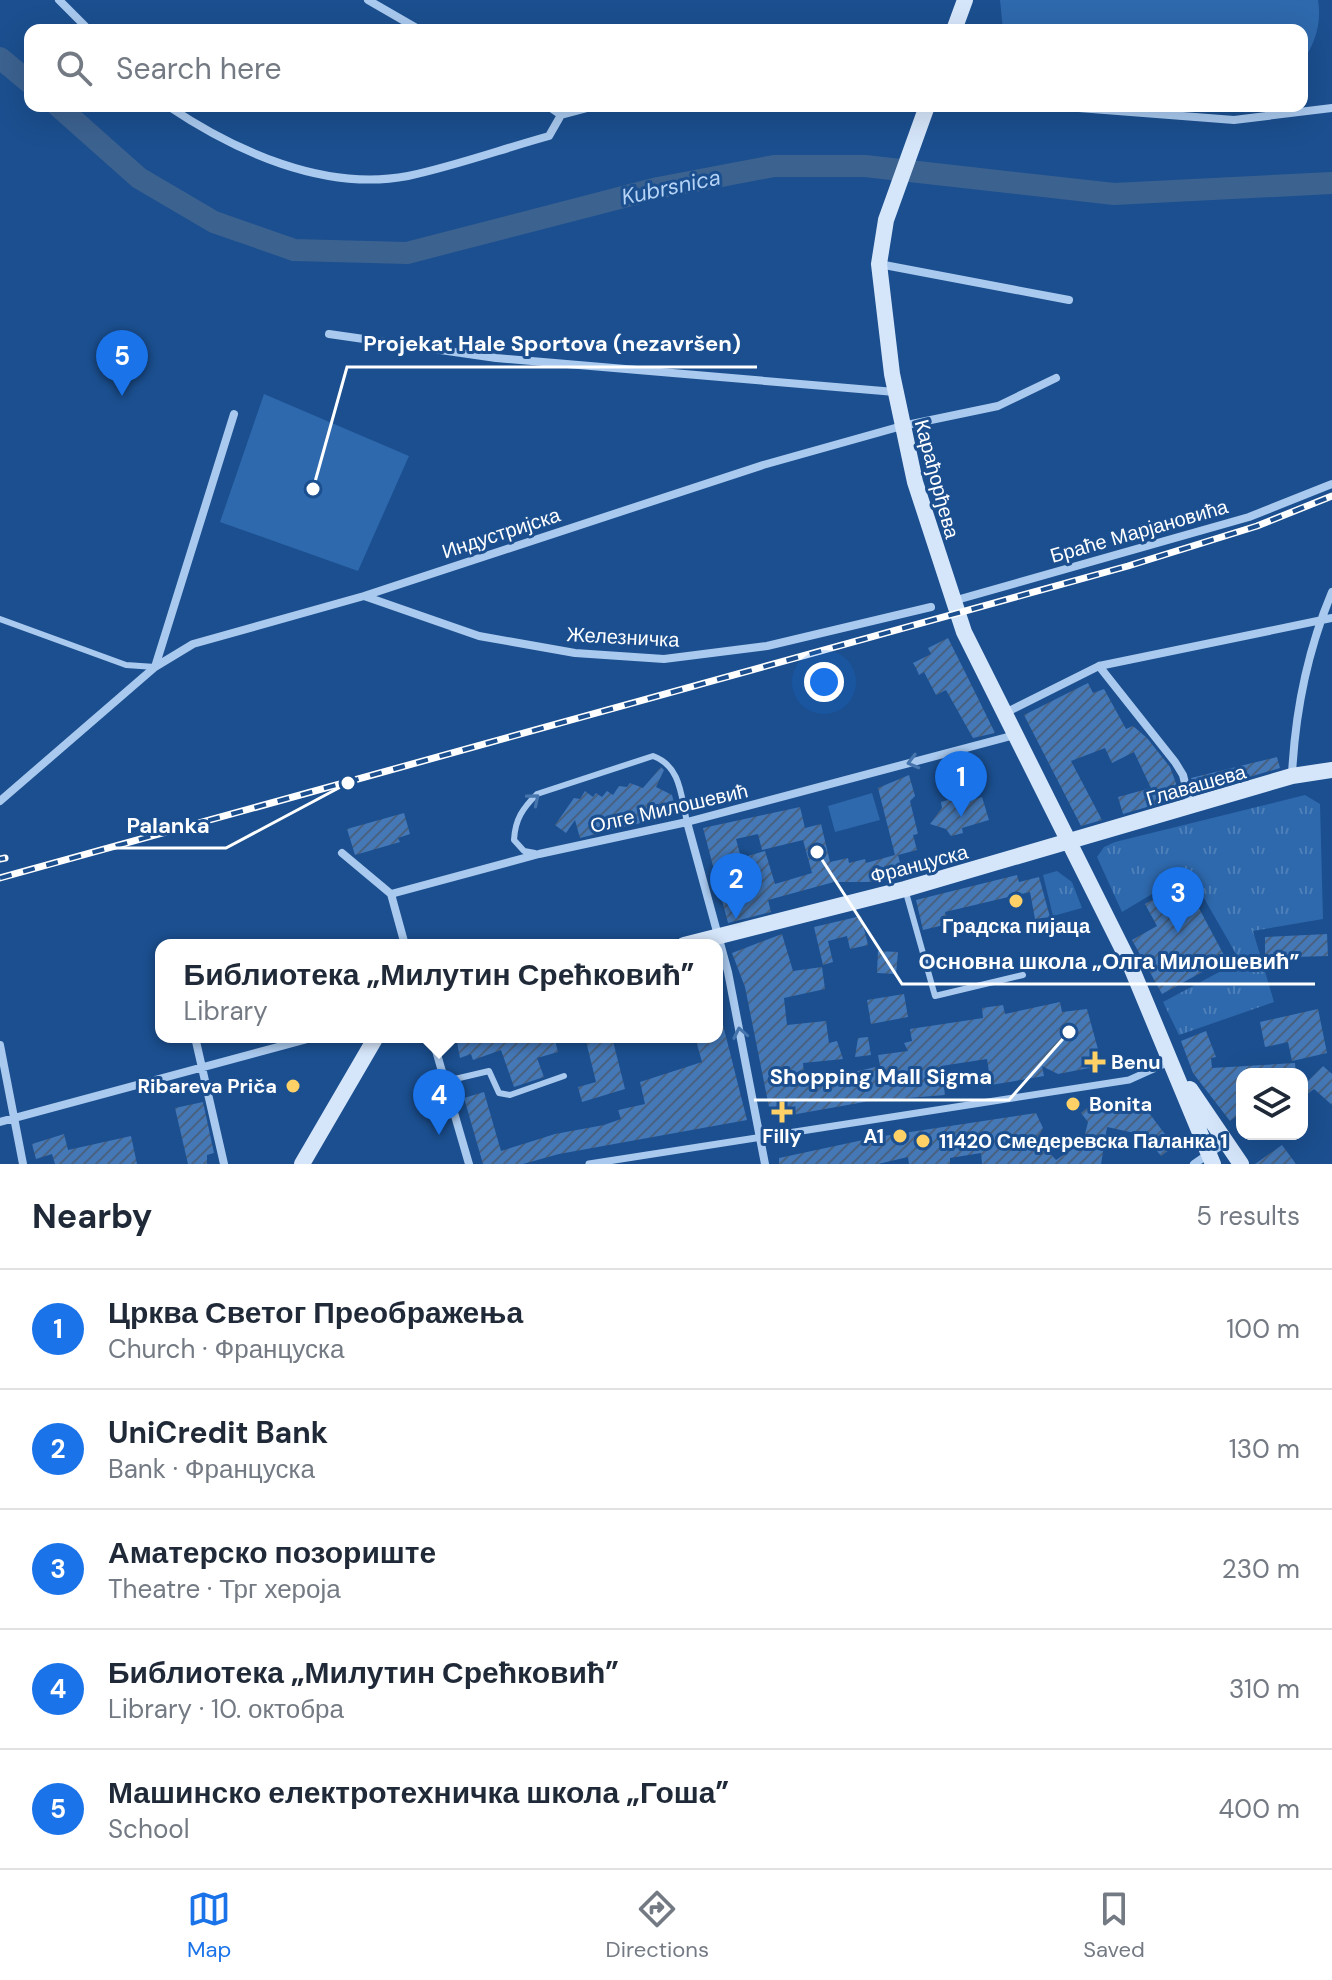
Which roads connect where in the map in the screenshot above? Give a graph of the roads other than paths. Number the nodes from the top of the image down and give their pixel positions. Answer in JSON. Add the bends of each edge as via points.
{"nodes":[{"id":1,"x":59,"y":0,"type":"edge"},
{"id":2,"x":368,"y":0,"type":"edge"},
{"id":3,"x":965,"y":0,"type":"edge"},
{"id":4,"x":83,"y":24,"type":"edge"},
{"id":5,"x":410,"y":24,"type":"edge"},
{"id":6,"x":956,"y":24,"type":"edge"},
{"id":7,"x":1332,"y":108,"type":"edge"},
{"id":8,"x":1308,"y":111,"type":"edge"},
{"id":9,"x":177,"y":112,"type":"edge"},
{"id":10,"x":557,"y":112,"type":"edge"},
{"id":11,"x":572,"y":112,"type":"edge"},
{"id":12,"x":925,"y":112,"type":"edge"},
{"id":13,"x":1131,"y":112,"type":"edge"},
{"id":14,"x":1299,"y":112,"type":"edge"},
{"id":15,"x":561,"y":115,"type":"junction"},
{"id":16,"x":879,"y":264,"type":"junction"},
{"id":17,"x":1069,"y":300,"type":"dead end"},
{"id":18,"x":329,"y":334,"type":"dead end"},
{"id":19,"x":1056,"y":378,"type":"dead end"},
{"id":20,"x":895,"y":392,"type":"junction"},
{"id":21,"x":234,"y":414,"type":"dead end"},
{"id":22,"x":902,"y":426,"type":"junction"},
{"id":23,"x":1332,"y":484,"type":"edge"},
{"id":24,"x":1332,"y":592,"type":"edge"},
{"id":25,"x":364,"y":596,"type":"junction"},
{"id":26,"x":952,"y":601,"type":"junction"},
{"id":27,"x":931,"y":607,"type":"dead end"},
{"id":28,"x":1332,"y":618,"type":"edge"},
{"id":29,"x":0,"y":619,"type":"edge"},
{"id":30,"x":1321,"y":619,"type":"junction"},
{"id":31,"x":1099,"y":666,"type":"junction"},
{"id":32,"x":155,"y":667,"type":"junction"},
{"id":33,"x":1004,"y":713,"type":"junction"},
{"id":34,"x":1016,"y":735,"type":"junction"},
{"id":35,"x":1332,"y":770,"type":"edge"},
{"id":36,"x":1292,"y":776,"type":"junction"},
{"id":37,"x":0,"y":801,"type":"edge"},
{"id":38,"x":1191,"y":808,"type":"junction"},
{"id":39,"x":687,"y":822,"type":"junction"},
{"id":40,"x":1071,"y":841,"type":"junction"},
{"id":41,"x":342,"y":853,"type":"dead end"},
{"id":42,"x":539,"y":854,"type":"junction"},
{"id":43,"x":905,"y":889,"type":"junction"},
{"id":44,"x":391,"y":894,"type":"junction"},
{"id":45,"x":719,"y":936,"type":"junction"},
{"id":46,"x":403,"y":939,"type":"edge"},
{"id":47,"x":707,"y":939,"type":"edge"},
{"id":48,"x":720,"y":939,"type":"edge"},
{"id":49,"x":723,"y":956,"type":"edge"},
{"id":50,"x":1023,"y":975,"type":"dead end"},
{"id":51,"x":197,"y":1043,"type":"edge"},
{"id":52,"x":294,"y":1043,"type":"edge"},
{"id":53,"x":373,"y":1043,"type":"edge"},
{"id":54,"x":434,"y":1043,"type":"edge"},
{"id":55,"x":0,"y":1045,"type":"edge"},
{"id":56,"x":1171,"y":1061,"type":"junction"},
{"id":57,"x":204,"y":1068,"type":"junction"},
{"id":58,"x":564,"y":1076,"type":"dead end"},
{"id":59,"x":449,"y":1096,"type":"junction"},
{"id":60,"x":15,"y":1118,"type":"junction"},
{"id":61,"x":0,"y":1122,"type":"edge"},
{"id":62,"x":760,"y":1137,"type":"junction"},
{"id":63,"x":1227,"y":1141,"type":"junction"},
{"id":64,"x":1205,"y":1161,"type":"edge"},
{"id":65,"x":23,"y":1164,"type":"edge"},
{"id":66,"x":224,"y":1164,"type":"edge"},
{"id":67,"x":302,"y":1164,"type":"edge"},
{"id":68,"x":469,"y":1164,"type":"edge"},
{"id":69,"x":589,"y":1164,"type":"edge"},
{"id":70,"x":765,"y":1164,"type":"edge"},
{"id":71,"x":1241,"y":1164,"type":"edge"}],
"edges":[{"from":1,"to":4,"type":"street"},
{"from":2,"to":5,"type":"street"},
{"from":3,"to":6,"type":"main road"},
{"from":7,"to":8,"type":"street"},
{"from":9,"to":15,"type":"street","via":[[260,159],[344,177],[406,176],[549,136]]},
{"from":10,"to":15,"type":"street"},
{"from":11,"to":15,"type":"street"},
{"from":12,"to":16,"type":"main road","name":"Карађорђева","via":[[886,220]]},
{"from":13,"to":14,"type":"street","via":[[1234,120]]},
{"from":16,"to":17,"type":"street"},
{"from":16,"to":20,"type":"main road","name":"Карађорђева"},
{"from":18,"to":20,"type":"street","via":[[496,358]]},
{"from":19,"to":22,"type":"street","name":"Индустријска","via":[[998,406]]},
{"from":20,"to":22,"type":"main road","name":"Карађорђева"},
{"from":21,"to":32,"type":"street"},
{"from":22,"to":25,"type":"street","name":"Индустријска","via":[[763,465]]},
{"from":22,"to":26,"type":"main road","name":"Карађорђева"},
{"from":23,"to":26,"type":"street","name":"Браће Марјановића","via":[[1249,517]]},
{"from":24,"to":30,"type":"street"},
{"from":25,"to":27,"type":"street","name":"Железничка","via":[[479,636],[575,653],[664,659],[767,646]]},
{"from":25,"to":32,"type":"street","name":"Индустријска","via":[[193,644]]},
{"from":26,"to":33,"type":"main road","name":"Карађорђева"},
{"from":28,"to":30,"type":"street"},
{"from":29,"to":32,"type":"lane","via":[[126,665]]},
{"from":30,"to":31,"type":"street"},
{"from":30,"to":36,"type":"street","via":[[1294,731]]},
{"from":31,"to":33,"type":"street"},
{"from":31,"to":38,"type":"street","via":[[1175,762]]},
{"from":32,"to":37,"type":"street","name":"Индустријска"},
{"from":33,"to":34,"type":"main road","name":"Карађорђева"},
{"from":34,"to":39,"type":"street","name":"Олге Милошевић","one_way":true},
{"from":34,"to":40,"type":"main road","name":"Карађорђева"},
{"from":35,"to":36,"type":"main road","name":"Главашева"},
{"from":36,"to":38,"type":"main road","name":"Главашева"},
{"from":38,"to":40,"type":"main road","name":"Главашева"},
{"from":39,"to":42,"type":"street","name":"Олге Милошевић"},
{"from":42,"to":39,"type":"lane","one_way":true,"via":[[524,851],[514,840],[515,824],[537,794],[653,756],[676,774]]},
{"from":39,"to":45,"type":"street"},
{"from":40,"to":43,"type":"main road","name":"Француска"},
{"from":40,"to":56,"type":"main road","name":"Карађорђева"},
{"from":41,"to":44,"type":"street"},
{"from":42,"to":44,"type":"street","name":"Олге Милошевић"},
{"from":43,"to":45,"type":"main road","name":"Француска"},
{"from":43,"to":50,"type":"lane","via":[[935,996]]},
{"from":44,"to":46,"type":"street"},
{"from":45,"to":47,"type":"main road","name":"Француска"},
{"from":48,"to":45,"type":"street","one_way":true},
{"from":62,"to":49,"type":"street","one_way":true},
{"from":51,"to":57,"type":"street"},
{"from":52,"to":57,"type":"street"},
{"from":53,"to":67,"type":"main road"},
{"from":54,"to":59,"type":"street"},
{"from":55,"to":60,"type":"street"},
{"from":56,"to":62,"type":"street","via":[[1129,1080]]},
{"from":56,"to":63,"type":"main road"},
{"from":56,"to":64,"type":"main road"},
{"from":57,"to":60,"type":"street"},
{"from":57,"to":66,"type":"street"},
{"from":58,"to":59,"type":"lane","via":[[510,1095],[499,1093],[489,1071],[455,1079],[460,1094]]},
{"from":59,"to":68,"type":"street"},
{"from":60,"to":61,"type":"street"},
{"from":60,"to":65,"type":"street"},
{"from":62,"to":69,"type":"street"},
{"from":62,"to":70,"type":"street"},
{"from":63,"to":64,"type":"street"},
{"from":63,"to":71,"type":"main road"}]}
